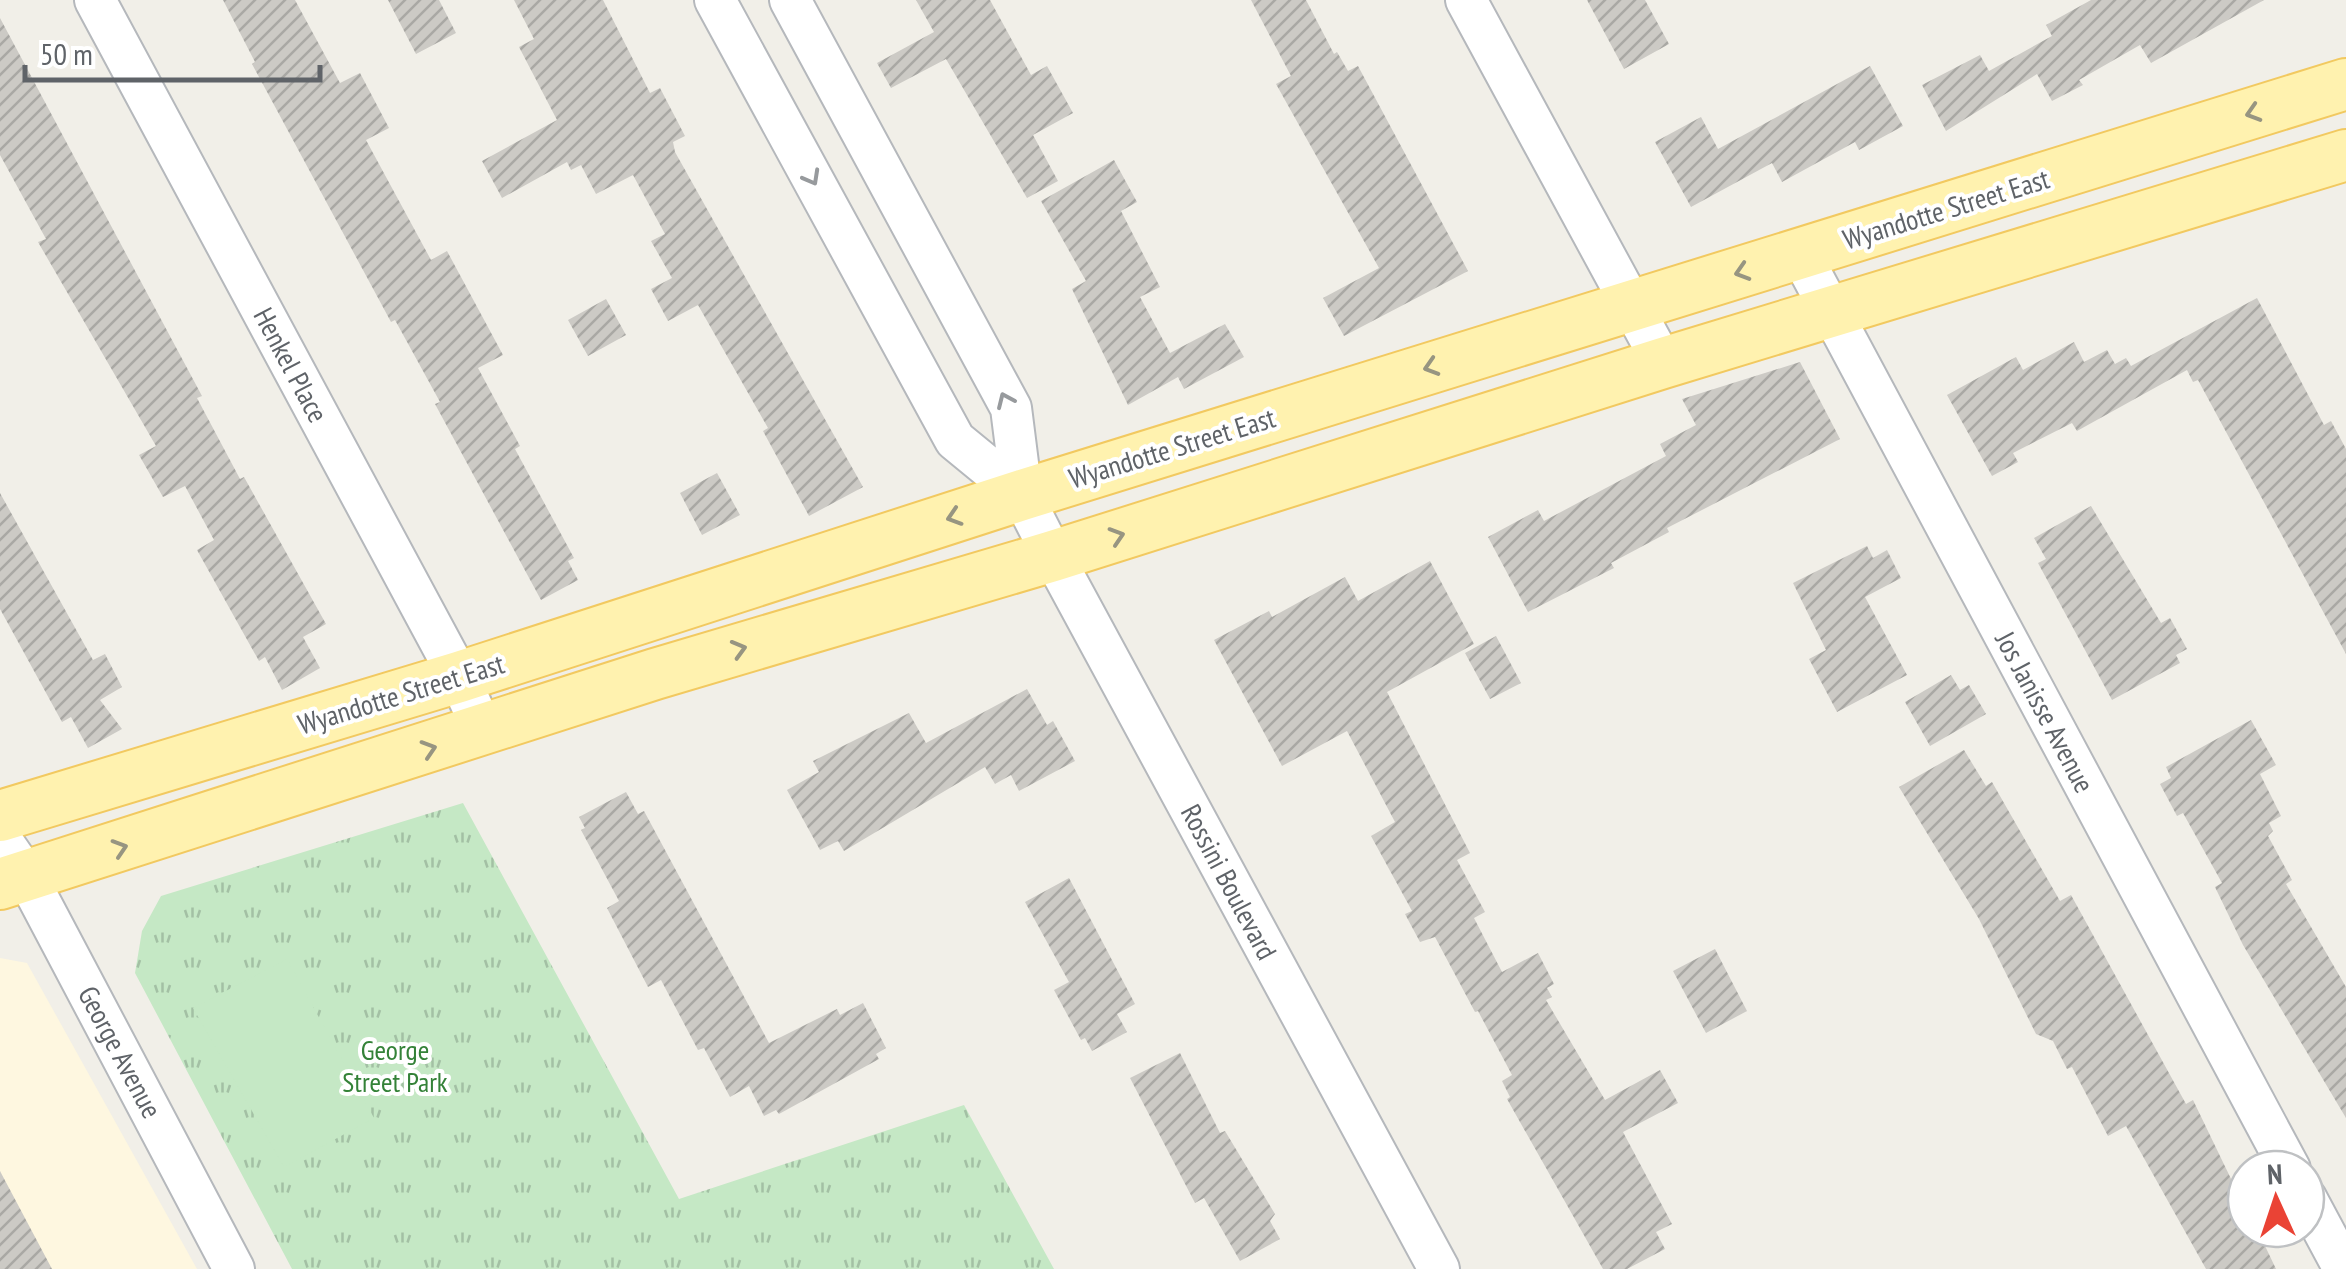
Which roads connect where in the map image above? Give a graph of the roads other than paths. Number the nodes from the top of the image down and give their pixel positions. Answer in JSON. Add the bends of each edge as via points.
{"nodes":[{"id":1,"x":95,"y":0,"type":"edge"},
{"id":2,"x":714,"y":0,"type":"edge"},
{"id":3,"x":790,"y":0,"type":"edge"},
{"id":4,"x":1466,"y":0,"type":"edge"},
{"id":5,"x":836,"y":84,"type":"junction"},
{"id":6,"x":2346,"y":84,"type":"edge"},
{"id":7,"x":778,"y":114,"type":"junction"},
{"id":8,"x":2346,"y":156,"type":"edge"},
{"id":9,"x":1801,"y":255,"type":"junction"},
{"id":10,"x":1634,"y":304,"type":"junction"},
{"id":11,"x":1831,"y":315,"type":"junction"},
{"id":12,"x":1664,"y":363,"type":"junction"},
{"id":13,"x":1022,"y":495,"type":"junction"},
{"id":14,"x":1052,"y":556,"type":"junction"},
{"id":15,"x":459,"y":677,"type":"junction"},
{"id":16,"x":483,"y":732,"type":"junction"},
{"id":17,"x":0,"y":816,"type":"edge"},
{"id":18,"x":9,"y":867,"type":"edge"},
{"id":19,"x":2279,"y":1149,"type":"edge"},
{"id":20,"x":2326,"y":1235,"type":"edge"},
{"id":21,"x":234,"y":1269,"type":"edge"},
{"id":22,"x":1439,"y":1269,"type":"edge"},
{"id":23,"x":2344,"y":1269,"type":"edge"}],
"edges":[{"from":1,"to":15,"type":"street","name":"Henkel Place"},
{"from":2,"to":7,"type":"street","name":"Rossini Boulevard"},
{"from":3,"to":5,"type":"street","name":"Rossini Boulevard"},
{"from":4,"to":10,"type":"street"},
{"from":5,"to":7,"type":"street"},
{"from":13,"to":5,"type":"street","name":"Rossini Boulevard","one_way":true,"via":[[1011,408]]},
{"from":6,"to":9,"type":"main road","name":"Wyandotte Street East","one_way":true},
{"from":7,"to":13,"type":"street","name":"Rossini Boulevard","one_way":true,"via":[[954,440]]},
{"from":8,"to":11,"type":"main road"},
{"from":9,"to":10,"type":"main road","name":"Wyandotte Street East","one_way":true},
{"from":9,"to":11,"type":"street","name":"Jos Janisse Avenue"},
{"from":10,"to":12,"type":"street"},
{"from":10,"to":13,"type":"main road","name":"Wyandotte Street East","one_way":true},
{"from":11,"to":12,"type":"main road"},
{"from":11,"to":19,"type":"street","name":"Jos Janisse Avenue"},
{"from":14,"to":12,"type":"main road","one_way":true},
{"from":13,"to":14,"type":"street","name":"Rossini Boulevard"},
{"from":13,"to":15,"type":"main road","name":"Wyandotte Street East","one_way":true},
{"from":16,"to":14,"type":"main road","one_way":true},
{"from":14,"to":22,"type":"street","name":"Rossini Boulevard"},
{"from":15,"to":16,"type":"street","name":"Henkel Place"},
{"from":15,"to":17,"type":"main road","name":"Wyandotte Street East"},
{"from":18,"to":16,"type":"main road","one_way":true},
{"from":18,"to":21,"type":"street","name":"George Avenue"},
{"from":20,"to":23,"type":"street"}]}
